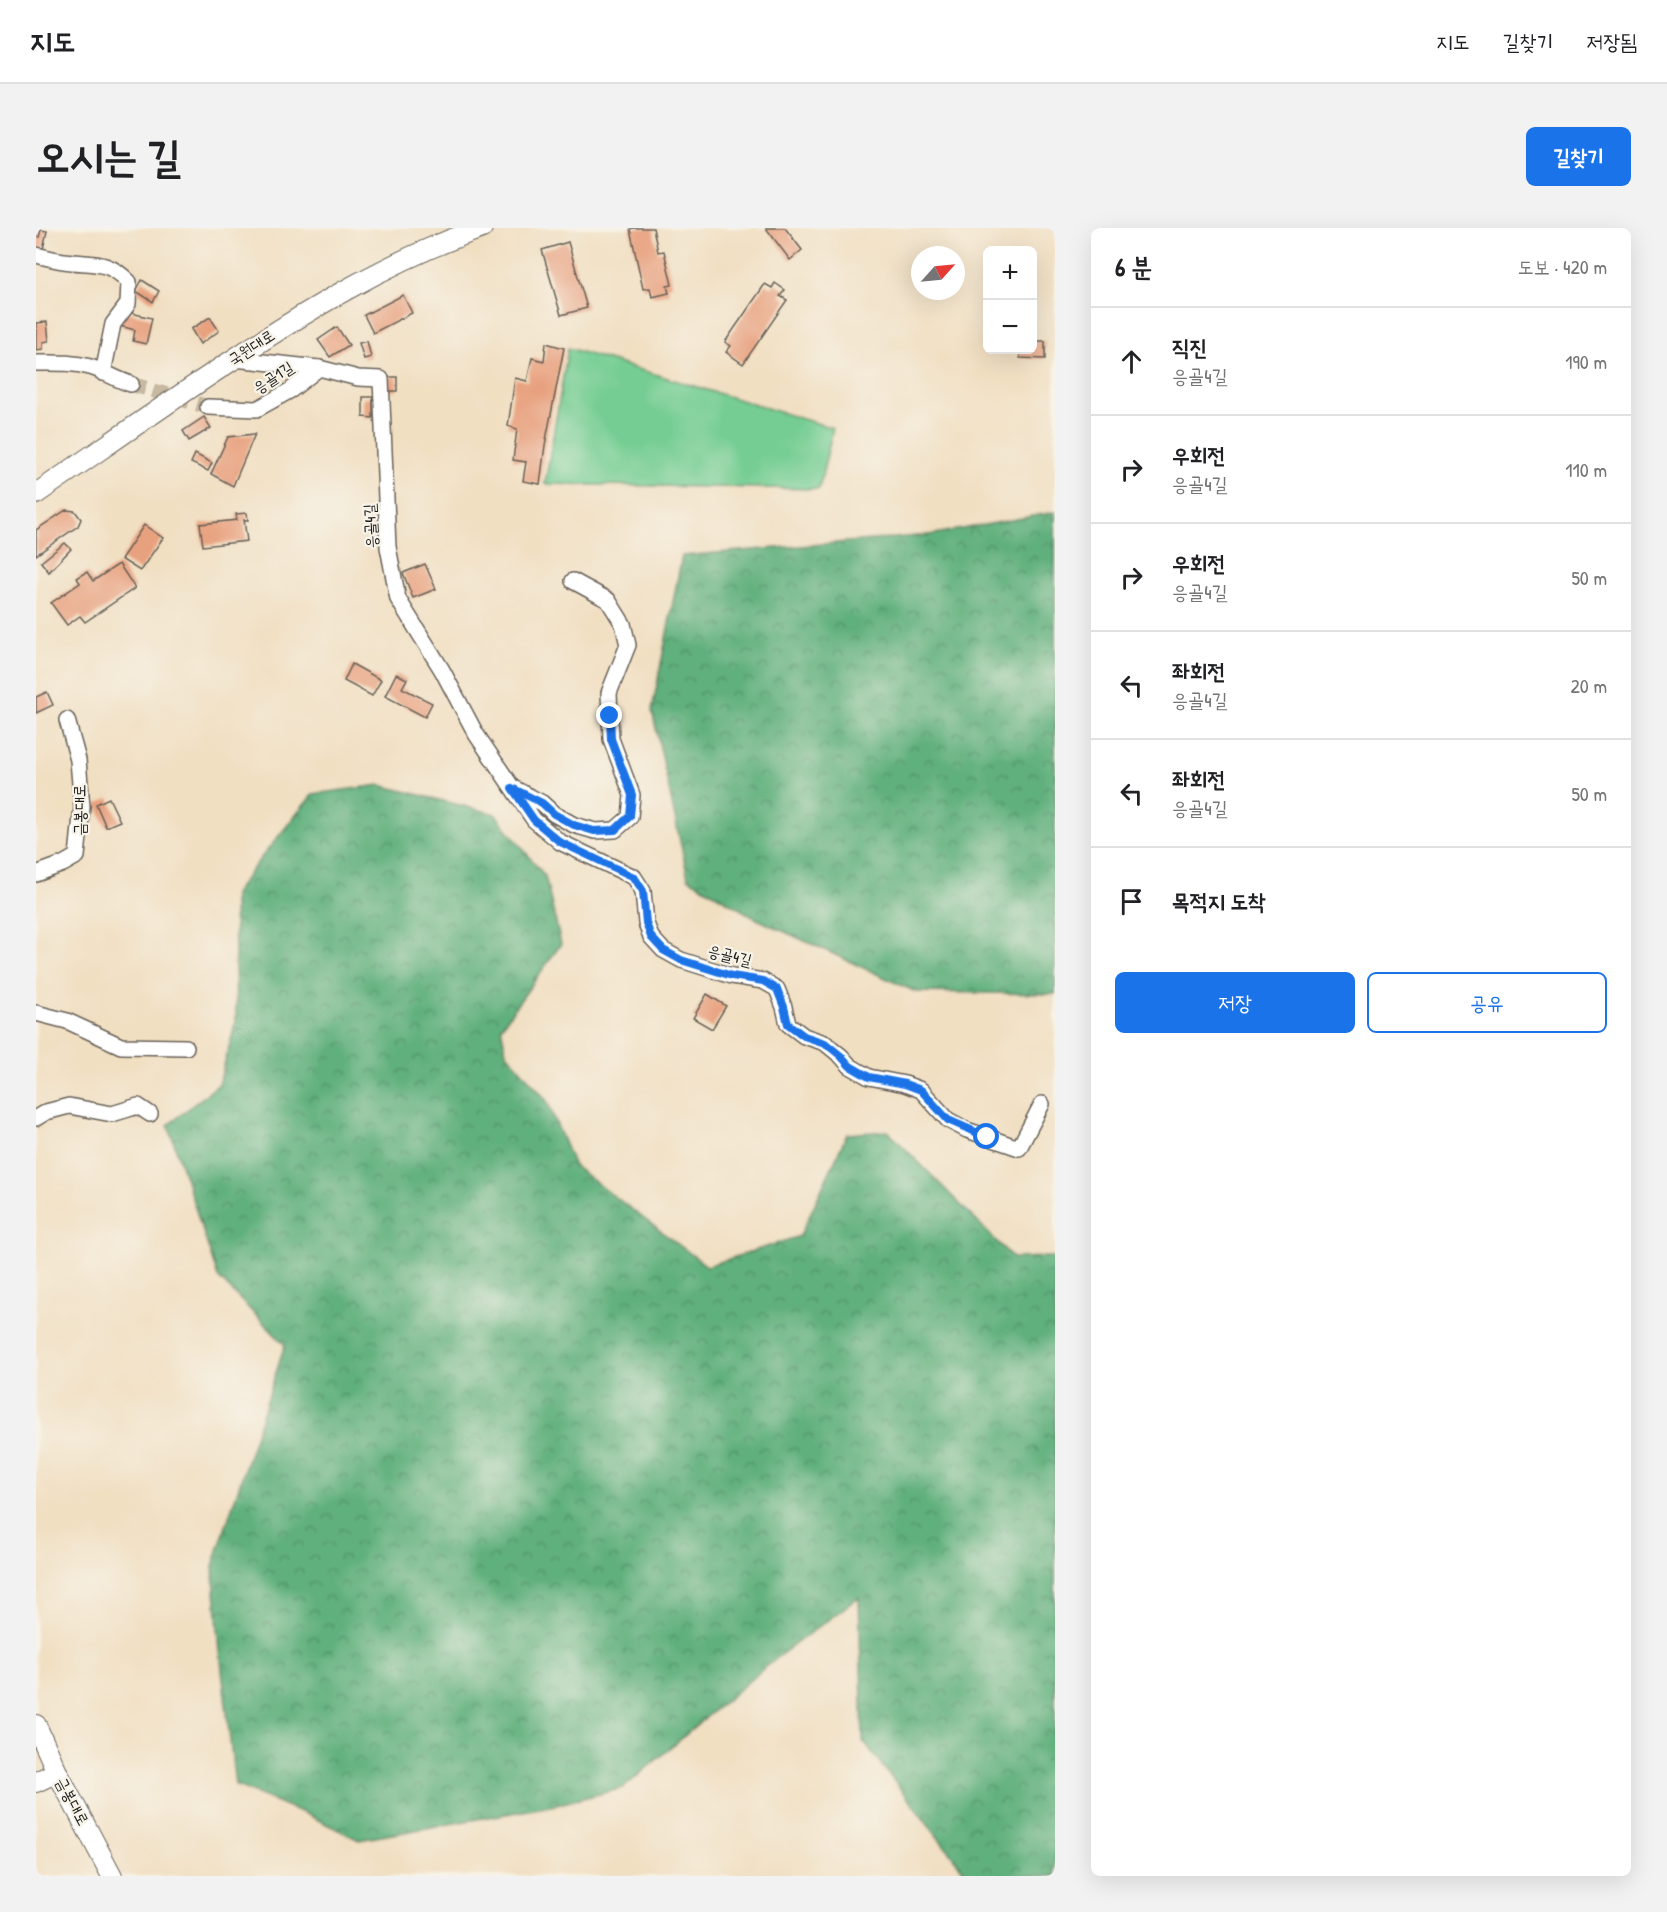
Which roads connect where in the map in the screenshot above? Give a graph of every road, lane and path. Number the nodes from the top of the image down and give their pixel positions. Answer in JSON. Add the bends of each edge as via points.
{"nodes":[{"id":1,"x":482,"y":228,"type":"edge"},
{"id":2,"x":36,"y":255,"type":"edge"},
{"id":3,"x":234,"y":359,"type":"junction"},
{"id":4,"x":36,"y":363,"type":"edge"},
{"id":5,"x":319,"y":368,"type":"junction"},
{"id":6,"x":103,"y":373,"type":"junction"},
{"id":7,"x":130,"y":384,"type":"tunnel mouth"},
{"id":8,"x":208,"y":407,"type":"tunnel mouth"},
{"id":9,"x":36,"y":494,"type":"edge"},
{"id":10,"x":573,"y":581,"type":"dead end"},
{"id":11,"x":67,"y":720,"type":"dead end"},
{"id":12,"x":512,"y":788,"type":"junction"},
{"id":13,"x":36,"y":874,"type":"edge"},
{"id":14,"x":36,"y":1013,"type":"edge"},
{"id":15,"x":186,"y":1047,"type":"dead end"},
{"id":16,"x":1042,"y":1104,"type":"dead end"},
{"id":17,"x":150,"y":1114,"type":"dead end"},
{"id":18,"x":36,"y":1118,"type":"edge"},
{"id":19,"x":36,"y":1725,"type":"edge"},
{"id":20,"x":57,"y":1772,"type":"junction"},
{"id":21,"x":36,"y":1782,"type":"edge"},
{"id":22,"x":112,"y":1876,"type":"edge"}],
"edges":[{"from":1,"to":3,"type":"street","name":"국원대로","via":[[377,272],[300,315]]},
{"from":2,"to":6,"type":"street","via":[[100,264],[119,271],[129,282],[128,304],[113,324]]},
{"from":3,"to":5,"type":"street","name":"응골4길"},
{"from":3,"to":9,"type":"street","name":"국원대로"},
{"from":4,"to":6,"type":"street","via":[[69,363]]},
{"from":5,"to":8,"type":"street","name":"응골1길","via":[[257,409]]},
{"from":5,"to":12,"type":"street","name":"응골4길","via":[[358,378],[381,379],[388,547],[398,599]]},
{"from":6,"to":7,"type":"street"},
{"from":10,"to":12,"type":"street","name":"응골4길","via":[[608,600],[623,624],[628,645],[609,693],[611,739],[632,795],[630,816],[615,830],[594,831],[574,825]]},
{"from":11,"to":13,"type":"street","name":"금봉대로","via":[[78,760],[78,856]]},
{"from":12,"to":16,"type":"street","name":"응골4길","via":[[534,820],[560,842],[634,877],[643,891],[651,937],[663,950],[681,960],[763,981],[777,989],[788,1024],[804,1036],[825,1043],[850,1066],[869,1077],[921,1090],[948,1120],[1019,1148]]},
{"from":14,"to":15,"type":"street","via":[[67,1021],[121,1046]]},
{"from":17,"to":18,"type":"street","via":[[138,1106],[112,1114],[69,1106]]},
{"from":19,"to":20,"type":"street","name":"금봉대로"},
{"from":20,"to":21,"type":"street"},
{"from":20,"to":22,"type":"street","name":"금봉대로"}]}
